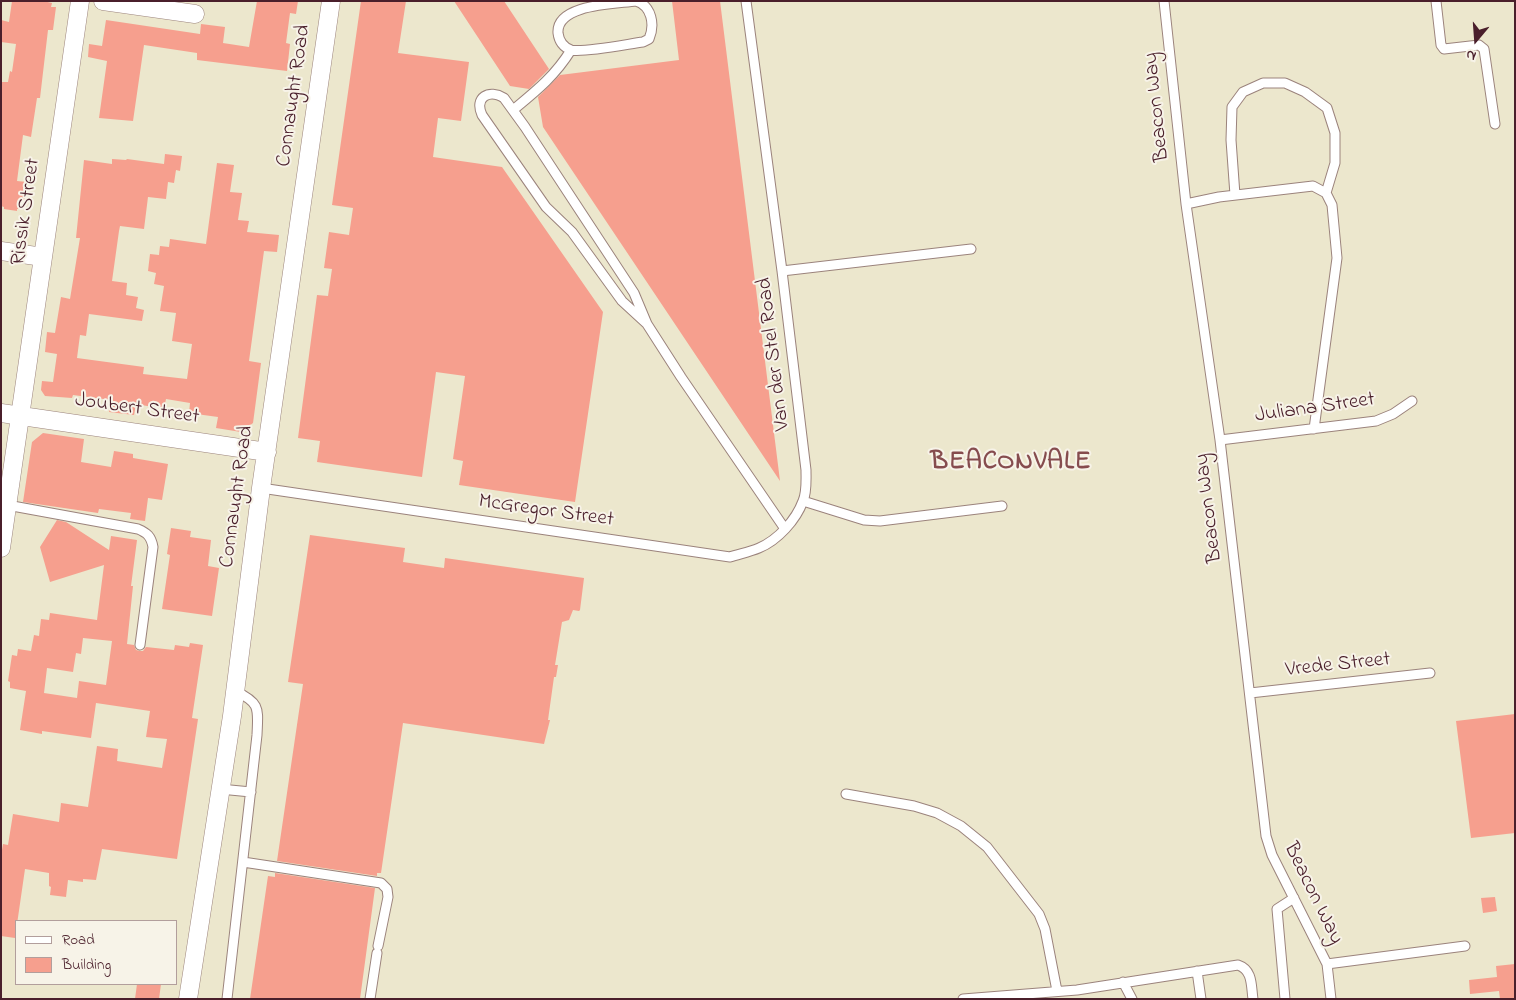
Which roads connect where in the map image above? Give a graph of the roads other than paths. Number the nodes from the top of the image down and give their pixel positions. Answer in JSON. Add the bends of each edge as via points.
{"nodes":[{"id":1,"x":80,"y":1,"type":"edge"},
{"id":2,"x":103,"y":1,"type":"edge"},
{"id":3,"x":331,"y":1,"type":"edge"},
{"id":4,"x":746,"y":1,"type":"edge"},
{"id":5,"x":1164,"y":1,"type":"edge"},
{"id":6,"x":1436,"y":1,"type":"edge"},
{"id":7,"x":599,"y":3,"type":"edge"},
{"id":8,"x":195,"y":14,"type":"dead end"},
{"id":9,"x":571,"y":50,"type":"junction"},
{"id":10,"x":513,"y":110,"type":"junction"},
{"id":11,"x":1495,"y":124,"type":"dead end"},
{"id":12,"x":1326,"y":193,"type":"junction"},
{"id":13,"x":1235,"y":194,"type":"junction"},
{"id":14,"x":1186,"y":204,"type":"junction"},
{"id":15,"x":971,"y":248,"type":"dead end"},
{"id":16,"x":1,"y":251,"type":"edge"},
{"id":17,"x":44,"y":257,"type":"junction"},
{"id":18,"x":782,"y":271,"type":"junction"},
{"id":19,"x":647,"y":324,"type":"junction"},
{"id":20,"x":1412,"y":401,"type":"dead end"},
{"id":21,"x":1,"y":413,"type":"edge"},
{"id":22,"x":20,"y":416,"type":"junction"},
{"id":23,"x":1314,"y":429,"type":"junction"},
{"id":24,"x":1220,"y":440,"type":"junction"},
{"id":25,"x":266,"y":452,"type":"junction"},
{"id":26,"x":261,"y":488,"type":"junction"},
{"id":27,"x":803,"y":501,"type":"junction"},
{"id":28,"x":8,"y":505,"type":"junction"},
{"id":29,"x":1002,"y":506,"type":"dead end"},
{"id":30,"x":785,"y":529,"type":"junction"},
{"id":31,"x":1,"y":548,"type":"edge"},
{"id":32,"x":140,"y":645,"type":"dead end"},
{"id":33,"x":1430,"y":673,"type":"dead end"},
{"id":34,"x":235,"y":691,"type":"junction"},
{"id":35,"x":1250,"y":693,"type":"junction"},
{"id":36,"x":220,"y":789,"type":"junction"},
{"id":37,"x":251,"y":792,"type":"junction"},
{"id":38,"x":846,"y":794,"type":"dead end"},
{"id":39,"x":243,"y":862,"type":"junction"},
{"id":40,"x":1294,"y":898,"type":"junction"},
{"id":41,"x":1465,"y":946,"type":"dead end"},
{"id":42,"x":1327,"y":964,"type":"junction"},
{"id":43,"x":1197,"y":971,"type":"junction"},
{"id":44,"x":1123,"y":982,"type":"junction"},
{"id":45,"x":1057,"y":991,"type":"junction"},
{"id":46,"x":188,"y":999,"type":"edge"},
{"id":47,"x":227,"y":999,"type":"edge"},
{"id":48,"x":370,"y":999,"type":"edge"},
{"id":49,"x":962,"y":999,"type":"edge"},
{"id":50,"x":1132,"y":999,"type":"edge"},
{"id":51,"x":1201,"y":999,"type":"edge"},
{"id":52,"x":1253,"y":999,"type":"edge"},
{"id":53,"x":1286,"y":999,"type":"edge"},
{"id":54,"x":1331,"y":999,"type":"edge"}],
"edges":[{"from":1,"to":17,"type":"street","name":"Rissik Street"},
{"from":2,"to":8,"type":"street"},
{"from":3,"to":25,"type":"street","name":"Connaught Road"},
{"from":4,"to":18,"type":"lane","name":"Van der Stel Road"},
{"from":5,"to":14,"type":"lane","name":"Beacon Way"},
{"from":6,"to":11,"type":"lane","via":[[1440,45],[1444,48],[1479,45],[1484,49]]},
{"from":7,"to":9,"type":"lane","via":[[572,12],[559,24],[559,40]]},
{"from":7,"to":9,"type":"lane","via":[[642,3],[650,13],[652,28],[649,39]]},
{"from":9,"to":10,"type":"lane","via":[[548,80]]},
{"from":10,"to":19,"type":"lane","via":[[634,293]]},
{"from":10,"to":19,"type":"lane","via":[[499,94],[486,96],[479,102],[482,115],[546,207],[572,232],[622,301]]},
{"from":12,"to":13,"type":"lane","via":[[1313,186]]},
{"from":12,"to":13,"type":"lane","via":[[1335,163],[1335,133],[1327,108],[1285,83],[1263,83],[1243,92],[1232,107]]},
{"from":12,"to":23,"type":"lane","via":[[1332,204],[1337,258]]},
{"from":13,"to":14,"type":"lane"},
{"from":14,"to":24,"type":"lane","name":"Beacon Way"},
{"from":15,"to":18,"type":"lane"},
{"from":16,"to":17,"type":"street"},
{"from":17,"to":22,"type":"street","name":"Rissik Street"},
{"from":18,"to":27,"type":"lane","name":"Van der Stel Road","via":[[806,470]]},
{"from":19,"to":30,"type":"lane"},
{"from":20,"to":23,"type":"lane","name":"Juliana Street","via":[[1383,419]]},
{"from":21,"to":22,"type":"street","name":"Joubert Street"},
{"from":22,"to":25,"type":"street","name":"Joubert Street"},
{"from":22,"to":28,"type":"street","name":"Rissik Street"},
{"from":23,"to":24,"type":"lane","name":"Juliana Street"},
{"from":24,"to":35,"type":"lane","name":"Beacon Way"},
{"from":25,"to":26,"type":"street","name":"Connaught Road"},
{"from":26,"to":30,"type":"lane","name":"McGregor Street","via":[[730,556],[759,549]]},
{"from":26,"to":34,"type":"street","name":"Connaught Road"},
{"from":27,"to":29,"type":"lane","via":[[864,520],[880,521]]},
{"from":27,"to":30,"type":"lane","name":"McGregor Street"},
{"from":28,"to":31,"type":"street","name":"Rissik Street"},
{"from":28,"to":32,"type":"lane","via":[[138,529],[150,536],[153,547]]},
{"from":33,"to":35,"type":"lane","name":"Vrede Street"},
{"from":34,"to":36,"type":"street","name":"Connaught Road"},
{"from":34,"to":37,"type":"lane","via":[[249,698],[258,713]]},
{"from":35,"to":40,"type":"lane","name":"Beacon Way","via":[[1268,843]]},
{"from":36,"to":37,"type":"lane"},
{"from":36,"to":46,"type":"street","name":"Connaught Road"},
{"from":37,"to":39,"type":"lane"},
{"from":38,"to":45,"type":"lane","via":[[937,813],[961,826],[987,847],[1039,914]]},
{"from":39,"to":47,"type":"lane"},
{"from":39,"to":48,"type":"lane","via":[[381,883],[387,889]]},
{"from":40,"to":42,"type":"lane","name":"Beacon Way"},
{"from":40,"to":53,"type":"lane","via":[[1277,909]]},
{"from":41,"to":42,"type":"lane"},
{"from":42,"to":54,"type":"lane","name":"Beacon Way"},
{"from":43,"to":44,"type":"lane"},
{"from":43,"to":51,"type":"lane"},
{"from":43,"to":52,"type":"lane","via":[[1243,966],[1250,975]]},
{"from":44,"to":45,"type":"lane"},
{"from":44,"to":50,"type":"lane"},
{"from":45,"to":49,"type":"lane"}]}
